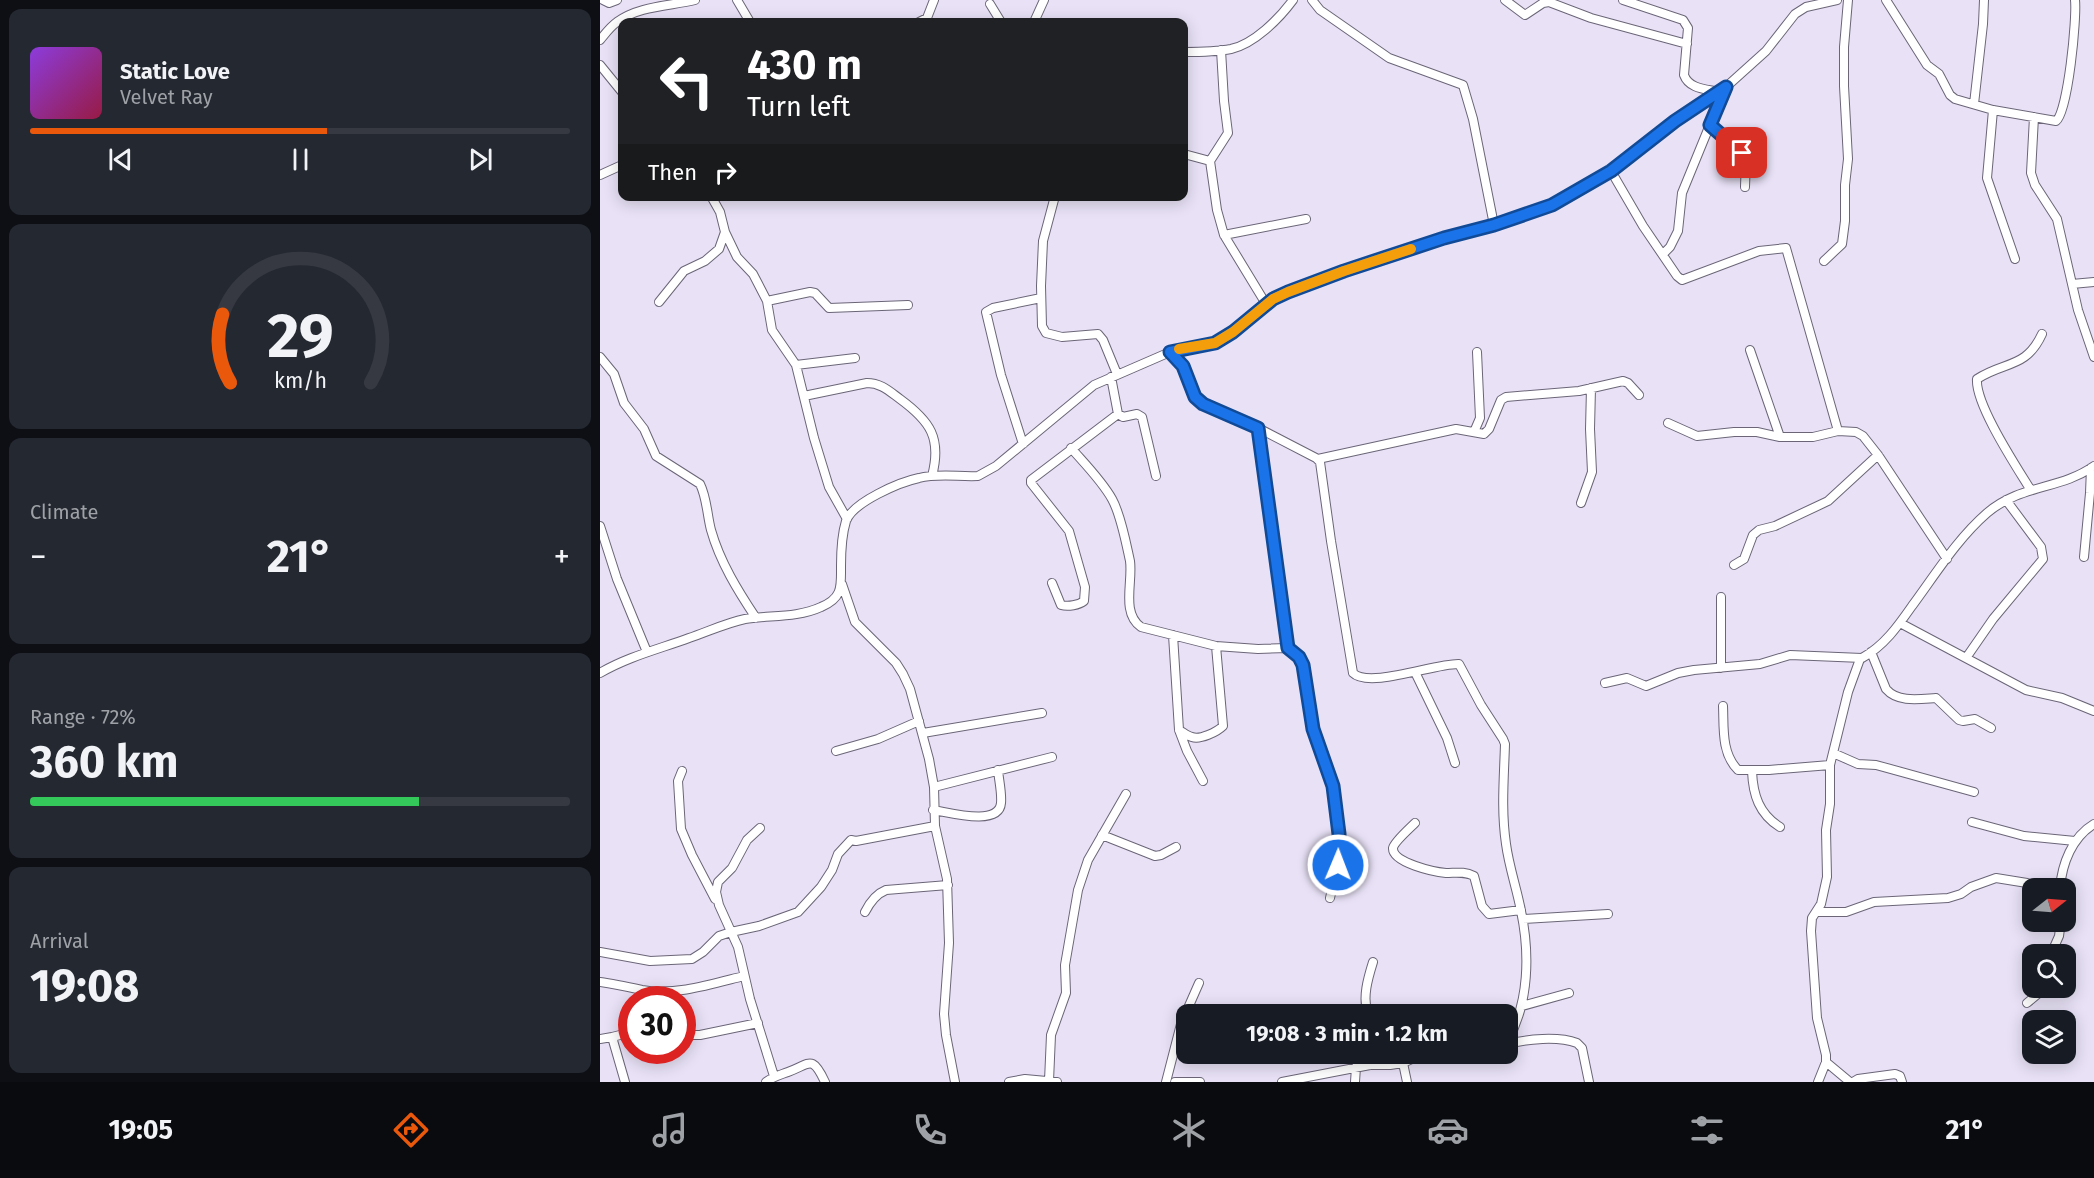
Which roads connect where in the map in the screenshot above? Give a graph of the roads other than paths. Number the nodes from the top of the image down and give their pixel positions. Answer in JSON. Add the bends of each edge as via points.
{"nodes":[{"id":1,"x":603,"y":0,"type":"edge"},
{"id":2,"x":617,"y":0,"type":"edge"},
{"id":3,"x":695,"y":0,"type":"edge"},
{"id":4,"x":737,"y":0,"type":"edge"},
{"id":5,"x":934,"y":0,"type":"edge"},
{"id":6,"x":1293,"y":0,"type":"edge"},
{"id":7,"x":1312,"y":0,"type":"edge"},
{"id":8,"x":1505,"y":0,"type":"edge"},
{"id":9,"x":1623,"y":0,"type":"edge"},
{"id":10,"x":1837,"y":0,"type":"edge"},
{"id":11,"x":1848,"y":0,"type":"edge"},
{"id":12,"x":1886,"y":0,"type":"edge"},
{"id":13,"x":1984,"y":0,"type":"edge"},
{"id":14,"x":2075,"y":0,"type":"edge"},
{"id":15,"x":1040,"y":2,"type":"edge"},
{"id":16,"x":990,"y":4,"type":"dead end"},
{"id":17,"x":625,"y":18,"type":"edge"},
{"id":18,"x":748,"y":18,"type":"edge"},
{"id":19,"x":927,"y":18,"type":"edge"},
{"id":20,"x":999,"y":18,"type":"edge"},
{"id":21,"x":1035,"y":18,"type":"edge"},
{"id":22,"x":618,"y":22,"type":"edge"},
{"id":23,"x":600,"y":40,"type":"edge"},
{"id":24,"x":1687,"y":44,"type":"junction"},
{"id":25,"x":1221,"y":50,"type":"junction"},
{"id":26,"x":1188,"y":52,"type":"edge"},
{"id":27,"x":600,"y":65,"type":"edge"},
{"id":28,"x":618,"y":87,"type":"edge"},
{"id":29,"x":1722,"y":89,"type":"junction"},
{"id":30,"x":1974,"y":104,"type":"junction"},
{"id":31,"x":1993,"y":110,"type":"junction"},
{"id":32,"x":2034,"y":117,"type":"junction"},
{"id":33,"x":1710,"y":125,"type":"junction"},
{"id":34,"x":1188,"y":155,"type":"edge"},
{"id":35,"x":1210,"y":161,"type":"junction"},
{"id":36,"x":618,"y":167,"type":"edge"},
{"id":37,"x":1611,"y":171,"type":"junction"},
{"id":38,"x":600,"y":174,"type":"edge"},
{"id":39,"x":1745,"y":187,"type":"dead end"},
{"id":40,"x":714,"y":201,"type":"edge"},
{"id":41,"x":1054,"y":201,"type":"edge"},
{"id":42,"x":1305,"y":219,"type":"dead end"},
{"id":43,"x":1494,"y":225,"type":"junction"},
{"id":44,"x":725,"y":232,"type":"junction"},
{"id":45,"x":1224,"y":235,"type":"junction"},
{"id":46,"x":1663,"y":255,"type":"junction"},
{"id":47,"x":2015,"y":259,"type":"dead end"},
{"id":48,"x":1824,"y":261,"type":"dead end"},
{"id":49,"x":2094,"y":282,"type":"edge"},
{"id":50,"x":2072,"y":284,"type":"junction"},
{"id":51,"x":1041,"y":297,"type":"junction"},
{"id":52,"x":767,"y":301,"type":"junction"},
{"id":53,"x":659,"y":302,"type":"dead end"},
{"id":54,"x":908,"y":304,"type":"dead end"},
{"id":55,"x":1266,"y":304,"type":"junction"},
{"id":56,"x":2042,"y":334,"type":"dead end"},
{"id":57,"x":2091,"y":340,"type":"edge"},
{"id":58,"x":1750,"y":350,"type":"dead end"},
{"id":59,"x":1170,"y":352,"type":"junction"},
{"id":60,"x":1477,"y":352,"type":"dead end"},
{"id":61,"x":600,"y":357,"type":"edge"},
{"id":62,"x":2094,"y":357,"type":"edge"},
{"id":63,"x":855,"y":358,"type":"dead end"},
{"id":64,"x":796,"y":365,"type":"junction"},
{"id":65,"x":1114,"y":376,"type":"junction"},
{"id":66,"x":1592,"y":388,"type":"junction"},
{"id":67,"x":1640,"y":395,"type":"dead end"},
{"id":68,"x":804,"y":396,"type":"junction"},
{"id":69,"x":1118,"y":414,"type":"junction"},
{"id":70,"x":1668,"y":423,"type":"dead end"},
{"id":71,"x":1258,"y":428,"type":"junction"},
{"id":72,"x":1474,"y":432,"type":"junction"},
{"id":73,"x":1838,"y":432,"type":"junction"},
{"id":74,"x":1780,"y":436,"type":"junction"},
{"id":75,"x":1023,"y":444,"type":"junction"},
{"id":76,"x":1071,"y":448,"type":"junction"},
{"id":77,"x":1878,"y":455,"type":"junction"},
{"id":78,"x":1318,"y":459,"type":"junction"},
{"id":79,"x":2092,"y":467,"type":"edge"},
{"id":80,"x":932,"y":476,"type":"junction"},
{"id":81,"x":1156,"y":476,"type":"dead end"},
{"id":82,"x":2030,"y":489,"type":"junction"},
{"id":83,"x":2092,"y":494,"type":"edge"},
{"id":84,"x":2006,"y":500,"type":"junction"},
{"id":85,"x":1581,"y":503,"type":"dead end"},
{"id":86,"x":847,"y":519,"type":"junction"},
{"id":87,"x":600,"y":526,"type":"edge"},
{"id":88,"x":2084,"y":557,"type":"dead end"},
{"id":89,"x":1947,"y":560,"type":"junction"},
{"id":90,"x":1734,"y":565,"type":"dead end"},
{"id":91,"x":1052,"y":583,"type":"dead end"},
{"id":92,"x":842,"y":584,"type":"junction"},
{"id":93,"x":1721,"y":597,"type":"dead end"},
{"id":94,"x":756,"y":618,"type":"junction"},
{"id":95,"x":1900,"y":623,"type":"junction"},
{"id":96,"x":1173,"y":635,"type":"junction"},
{"id":97,"x":1216,"y":646,"type":"junction"},
{"id":98,"x":1288,"y":648,"type":"junction"},
{"id":99,"x":648,"y":652,"type":"junction"},
{"id":100,"x":1870,"y":652,"type":"junction"},
{"id":101,"x":1860,"y":658,"type":"junction"},
{"id":102,"x":1966,"y":658,"type":"junction"},
{"id":103,"x":1721,"y":668,"type":"junction"},
{"id":104,"x":1414,"y":672,"type":"junction"},
{"id":105,"x":600,"y":673,"type":"edge"},
{"id":106,"x":1605,"y":683,"type":"dead end"},
{"id":107,"x":1723,"y":706,"type":"dead end"},
{"id":108,"x":2094,"y":711,"type":"edge"},
{"id":109,"x":1042,"y":713,"type":"dead end"},
{"id":110,"x":919,"y":721,"type":"junction"},
{"id":111,"x":1991,"y":728,"type":"dead end"},
{"id":112,"x":1179,"y":730,"type":"junction"},
{"id":113,"x":923,"y":733,"type":"junction"},
{"id":114,"x":836,"y":751,"type":"dead end"},
{"id":115,"x":1833,"y":753,"type":"junction"},
{"id":116,"x":1052,"y":757,"type":"dead end"},
{"id":117,"x":1455,"y":763,"type":"dead end"},
{"id":118,"x":1830,"y":765,"type":"junction"},
{"id":119,"x":681,"y":771,"type":"dead end"},
{"id":120,"x":998,"y":771,"type":"junction"},
{"id":121,"x":1752,"y":771,"type":"junction"},
{"id":122,"x":1203,"y":781,"type":"dead end"},
{"id":123,"x":934,"y":788,"type":"junction"},
{"id":124,"x":1974,"y":792,"type":"dead end"},
{"id":125,"x":1126,"y":794,"type":"dead end"},
{"id":126,"x":933,"y":810,"type":"junction"},
{"id":127,"x":1972,"y":822,"type":"dead end"},
{"id":128,"x":1414,"y":823,"type":"dead end"},
{"id":129,"x":2094,"y":824,"type":"edge"},
{"id":130,"x":935,"y":826,"type":"junction"},
{"id":131,"x":1780,"y":827,"type":"dead end"},
{"id":132,"x":760,"y":828,"type":"dead end"},
{"id":133,"x":1102,"y":835,"type":"junction"},
{"id":134,"x":2075,"y":841,"type":"junction"},
{"id":135,"x":1176,"y":847,"type":"dead end"},
{"id":136,"x":2062,"y":878,"type":"edge"},
{"id":137,"x":2022,"y":882,"type":"edge"},
{"id":138,"x":948,"y":885,"type":"junction"},
{"id":139,"x":1330,"y":898,"type":"dead end"},
{"id":140,"x":719,"y":905,"type":"junction"},
{"id":141,"x":1521,"y":910,"type":"junction"},
{"id":142,"x":865,"y":912,"type":"dead end"},
{"id":143,"x":1816,"y":912,"type":"junction"},
{"id":144,"x":1608,"y":914,"type":"dead end"},
{"id":145,"x":1523,"y":919,"type":"junction"},
{"id":146,"x":731,"y":932,"type":"junction"},
{"id":147,"x":600,"y":952,"type":"edge"},
{"id":148,"x":1373,"y":962,"type":"dead end"},
{"id":149,"x":744,"y":976,"type":"junction"},
{"id":150,"x":600,"y":982,"type":"edge"},
{"id":151,"x":1199,"y":982,"type":"dead end"},
{"id":152,"x":1569,"y":993,"type":"dead end"},
{"id":153,"x":2033,"y":998,"type":"edge"},
{"id":154,"x":2027,"y":1003,"type":"dead end"},
{"id":155,"x":1366,"y":1004,"type":"edge"},
{"id":156,"x":1522,"y":1006,"type":"junction"},
{"id":157,"x":1518,"y":1016,"type":"edge"},
{"id":158,"x":758,"y":1023,"type":"junction"},
{"id":159,"x":696,"y":1035,"type":"edge"},
{"id":160,"x":618,"y":1036,"type":"edge"},
{"id":161,"x":612,"y":1037,"type":"junction"},
{"id":162,"x":600,"y":1039,"type":"edge"},
{"id":163,"x":1518,"y":1041,"type":"edge"},
{"id":164,"x":1826,"y":1062,"type":"junction"},
{"id":165,"x":1396,"y":1064,"type":"edge"},
{"id":166,"x":1403,"y":1064,"type":"edge"},
{"id":167,"x":1370,"y":1065,"type":"joint"},
{"id":168,"x":1356,"y":1068,"type":"junction"},
{"id":169,"x":774,"y":1076,"type":"junction"},
{"id":170,"x":1053,"y":1081,"type":"edge"},
{"id":171,"x":1293,"y":1081,"type":"edge"},
{"id":172,"x":625,"y":1082,"type":"edge"},
{"id":173,"x":766,"y":1082,"type":"edge"},
{"id":174,"x":825,"y":1082,"type":"edge"},
{"id":175,"x":955,"y":1082,"type":"edge"},
{"id":176,"x":1009,"y":1082,"type":"edge"},
{"id":177,"x":1166,"y":1082,"type":"edge"},
{"id":178,"x":1175,"y":1082,"type":"edge"},
{"id":179,"x":1200,"y":1082,"type":"edge"},
{"id":180,"x":1282,"y":1082,"type":"edge"},
{"id":181,"x":1356,"y":1082,"type":"edge"},
{"id":182,"x":1407,"y":1082,"type":"edge"},
{"id":183,"x":1589,"y":1082,"type":"edge"},
{"id":184,"x":1818,"y":1082,"type":"edge"},
{"id":185,"x":1852,"y":1082,"type":"edge"},
{"id":186,"x":1902,"y":1082,"type":"edge"}],
"edges":[{"from":1,"to":2,"type":"street"},
{"from":3,"to":17,"type":"street","via":[[642,10]]},
{"from":4,"to":18,"type":"street"},
{"from":5,"to":19,"type":"street"},
{"from":6,"to":25,"type":"street","via":[[1245,43]]},
{"from":7,"to":43,"type":"street","via":[[1320,10],[1389,58],[1463,85]]},
{"from":8,"to":24,"type":"street","via":[[1525,15],[1549,2]]},
{"from":9,"to":24,"type":"street","via":[[1683,20],[1688,28]]},
{"from":10,"to":29,"type":"street","via":[[1806,7],[1795,14],[1766,51]]},
{"from":11,"to":48,"type":"street","via":[[1844,57],[1848,159],[1845,221],[1842,244]]},
{"from":12,"to":30,"type":"street","via":[[1950,95]]},
{"from":13,"to":30,"type":"street"},
{"from":14,"to":32,"type":"street","via":[[2062,114],[2056,122]]},
{"from":15,"to":21,"type":"street"},
{"from":16,"to":20,"type":"street"},
{"from":22,"to":23,"type":"street"},
{"from":24,"to":29,"type":"street","via":[[1687,81],[1692,86]]},
{"from":25,"to":26,"type":"street"},
{"from":25,"to":35,"type":"street","via":[[1228,133]]},
{"from":27,"to":28,"type":"street"},
{"from":29,"to":33,"type":"street"},
{"from":29,"to":37,"type":"street"},
{"from":30,"to":31,"type":"street"},
{"from":31,"to":32,"type":"street"},
{"from":31,"to":47,"type":"street","via":[[1987,178]]},
{"from":32,"to":50,"type":"street","via":[[2031,174],[2057,219]]},
{"from":33,"to":39,"type":"street","via":[[1746,159]]},
{"from":33,"to":46,"type":"street","via":[[1682,193],[1678,231]]},
{"from":34,"to":35,"type":"street"},
{"from":35,"to":45,"type":"street"},
{"from":36,"to":38,"type":"street"},
{"from":37,"to":43,"type":"street","via":[[1552,205]]},
{"from":37,"to":46,"type":"street"},
{"from":40,"to":44,"type":"street"},
{"from":41,"to":51,"type":"street","via":[[1043,241]]},
{"from":42,"to":45,"type":"street"},
{"from":43,"to":55,"type":"street","via":[[1344,271]]},
{"from":44,"to":52,"type":"street"},
{"from":44,"to":53,"type":"street","via":[[719,249],[684,271]]},
{"from":45,"to":55,"type":"street"},
{"from":46,"to":73,"type":"street","via":[[1682,280],[1759,251],[1786,248]]},
{"from":49,"to":50,"type":"street"},
{"from":50,"to":57,"type":"street"},
{"from":51,"to":65,"type":"street","via":[[1041,326],[1046,333],[1062,337],[1098,334],[1106,346]]},
{"from":51,"to":75,"type":"street","via":[[986,312]]},
{"from":52,"to":54,"type":"street","via":[[810,292],[829,308]]},
{"from":52,"to":64,"type":"street","via":[[772,330]]},
{"from":55,"to":59,"type":"street","via":[[1215,343]]},
{"from":56,"to":82,"type":"street","via":[[2029,354],[1980,377],[1976,384],[1998,437]]},
{"from":57,"to":62,"type":"street"},
{"from":58,"to":74,"type":"street"},
{"from":59,"to":65,"type":"street"},
{"from":59,"to":71,"type":"street","via":[[1183,366],[1195,397],[1203,404]]},
{"from":60,"to":72,"type":"street","via":[[1480,418]]},
{"from":61,"to":94,"type":"street","via":[[614,374],[624,403],[644,429],[656,456],[700,484],[719,551]]},
{"from":63,"to":64,"type":"street"},
{"from":64,"to":68,"type":"street"},
{"from":65,"to":69,"type":"street"},
{"from":65,"to":75,"type":"street","via":[[1094,385]]},
{"from":66,"to":67,"type":"street","via":[[1623,381]]},
{"from":66,"to":72,"type":"street","via":[[1503,398],[1487,432]]},
{"from":66,"to":85,"type":"street","via":[[1592,472]]},
{"from":68,"to":80,"type":"street","via":[[867,384],[883,386],[914,409],[930,429],[937,458]]},
{"from":68,"to":86,"type":"street","via":[[829,487]]},
{"from":69,"to":76,"type":"street"},
{"from":69,"to":81,"type":"street","via":[[1142,417]]},
{"from":70,"to":74,"type":"street","via":[[1697,436],[1757,432]]},
{"from":71,"to":78,"type":"street"},
{"from":71,"to":98,"type":"street"},
{"from":72,"to":78,"type":"street","via":[[1446,430]]},
{"from":73,"to":74,"type":"street","via":[[1813,437]]},
{"from":73,"to":77,"type":"street","via":[[1863,436]]},
{"from":75,"to":80,"type":"street","via":[[978,476]]},
{"from":76,"to":91,"type":"street","via":[[1031,480],[1069,531],[1085,587],[1084,601],[1061,605]]},
{"from":76,"to":96,"type":"street","via":[[1105,489],[1116,510],[1130,565],[1133,618],[1141,627]]},
{"from":77,"to":89,"type":"street"},
{"from":77,"to":90,"type":"street","via":[[1828,501],[1759,530],[1753,535],[1744,559]]},
{"from":78,"to":104,"type":"street","via":[[1353,672],[1360,678]]},
{"from":79,"to":82,"type":"street","via":[[2074,478]]},
{"from":79,"to":83,"type":"street"},
{"from":80,"to":86,"type":"street","via":[[882,492]]},
{"from":82,"to":84,"type":"street"},
{"from":83,"to":88,"type":"street"},
{"from":84,"to":89,"type":"street","via":[[1976,523]]},
{"from":84,"to":102,"type":"street","via":[[2041,548],[2043,559]]},
{"from":86,"to":92,"type":"street"},
{"from":87,"to":99,"type":"street"},
{"from":89,"to":95,"type":"street"},
{"from":92,"to":94,"type":"street","via":[[834,599],[822,607],[793,615]]},
{"from":92,"to":110,"type":"street","via":[[855,622],[903,674]]},
{"from":93,"to":103,"type":"street"},
{"from":94,"to":99,"type":"street"},
{"from":95,"to":100,"type":"street"},
{"from":95,"to":102,"type":"street"},
{"from":96,"to":97,"type":"street"},
{"from":96,"to":112,"type":"street"},
{"from":97,"to":98,"type":"street"},
{"from":97,"to":112,"type":"street","via":[[1223,726],[1197,739]]},
{"from":98,"to":139,"type":"street","via":[[1303,665],[1313,729],[1333,786],[1340,859]]},
{"from":99,"to":105,"type":"street"},
{"from":100,"to":101,"type":"street"},
{"from":100,"to":111,"type":"street","via":[[1890,693],[1910,699],[1936,698],[1959,720],[1978,720]]},
{"from":101,"to":103,"type":"street","via":[[1790,655],[1760,664]]},
{"from":101,"to":115,"type":"street"},
{"from":102,"to":108,"type":"street","via":[[2026,690]]},
{"from":103,"to":106,"type":"street","via":[[1678,673],[1646,686],[1627,678]]},
{"from":104,"to":117,"type":"street"},
{"from":104,"to":141,"type":"street","via":[[1459,664],[1503,739],[1503,822]]},
{"from":107,"to":121,"type":"street","via":[[1728,757],[1738,770]]},
{"from":109,"to":113,"type":"street"},
{"from":110,"to":113,"type":"street"},
{"from":110,"to":114,"type":"street"},
{"from":112,"to":122,"type":"street"},
{"from":113,"to":123,"type":"street"},
{"from":115,"to":118,"type":"street"},
{"from":115,"to":124,"type":"street","via":[[1858,764],[1876,765]]},
{"from":116,"to":120,"type":"street"},
{"from":118,"to":121,"type":"street"},
{"from":118,"to":143,"type":"street","via":[[1827,877]]},
{"from":119,"to":140,"type":"street","via":[[681,829]]},
{"from":120,"to":123,"type":"street"},
{"from":120,"to":126,"type":"street","via":[[1001,804],[992,816]]},
{"from":121,"to":131,"type":"street","via":[[1754,789],[1764,813]]},
{"from":123,"to":126,"type":"street"},
{"from":125,"to":133,"type":"street"},
{"from":126,"to":130,"type":"street"},
{"from":127,"to":134,"type":"street","via":[[2024,836]]},
{"from":128,"to":141,"type":"street","via":[[1394,845],[1397,857],[1412,865],[1474,876],[1482,906],[1489,914]]},
{"from":129,"to":134,"type":"street"},
{"from":130,"to":138,"type":"street"},
{"from":130,"to":146,"type":"street","via":[[850,840],[821,887],[798,912]]},
{"from":132,"to":140,"type":"street","via":[[718,882]]},
{"from":133,"to":135,"type":"street","via":[[1155,856]]},
{"from":133,"to":170,"type":"street","via":[[1078,890],[1065,965],[1066,993],[1051,1035]]},
{"from":134,"to":136,"type":"street"},
{"from":137,"to":143,"type":"street","via":[[1995,878],[1948,898],[1874,902],[1846,912]]},
{"from":138,"to":142,"type":"street","via":[[886,890],[869,903]]},
{"from":138,"to":175,"type":"street","via":[[944,1014]]},
{"from":140,"to":146,"type":"street"},
{"from":141,"to":145,"type":"street"},
{"from":143,"to":164,"type":"street","via":[[1810,931],[1817,1018]]},
{"from":144,"to":145,"type":"street"},
{"from":145,"to":156,"type":"street","via":[[1526,975]]},
{"from":146,"to":147,"type":"street","via":[[716,938],[692,959],[650,961]]},
{"from":146,"to":149,"type":"street"},
{"from":148,"to":155,"type":"street"},
{"from":149,"to":150,"type":"street","via":[[673,991]]},
{"from":149,"to":158,"type":"street"},
{"from":151,"to":177,"type":"street","via":[[1180,1024]]},
{"from":152,"to":156,"type":"street"},
{"from":153,"to":154,"type":"street"},
{"from":156,"to":157,"type":"street"},
{"from":158,"to":159,"type":"street"},
{"from":158,"to":169,"type":"street"},
{"from":160,"to":161,"type":"street"},
{"from":161,"to":162,"type":"street"},
{"from":161,"to":172,"type":"street"},
{"from":163,"to":183,"type":"street","via":[[1577,1043],[1582,1048]]},
{"from":164,"to":184,"type":"street"},
{"from":164,"to":185,"type":"street"},
{"from":165,"to":167,"type":"street"},
{"from":166,"to":182,"type":"street"},
{"from":167,"to":168,"type":"street"},
{"from":168,"to":171,"type":"street"},
{"from":168,"to":181,"type":"street"},
{"from":169,"to":173,"type":"street"},
{"from":169,"to":174,"type":"street","via":[[810,1063]]},
{"from":170,"to":176,"type":"street"},
{"from":171,"to":180,"type":"street"},
{"from":178,"to":179,"type":"street"},
{"from":185,"to":186,"type":"street","via":[[1895,1074]]}]}
